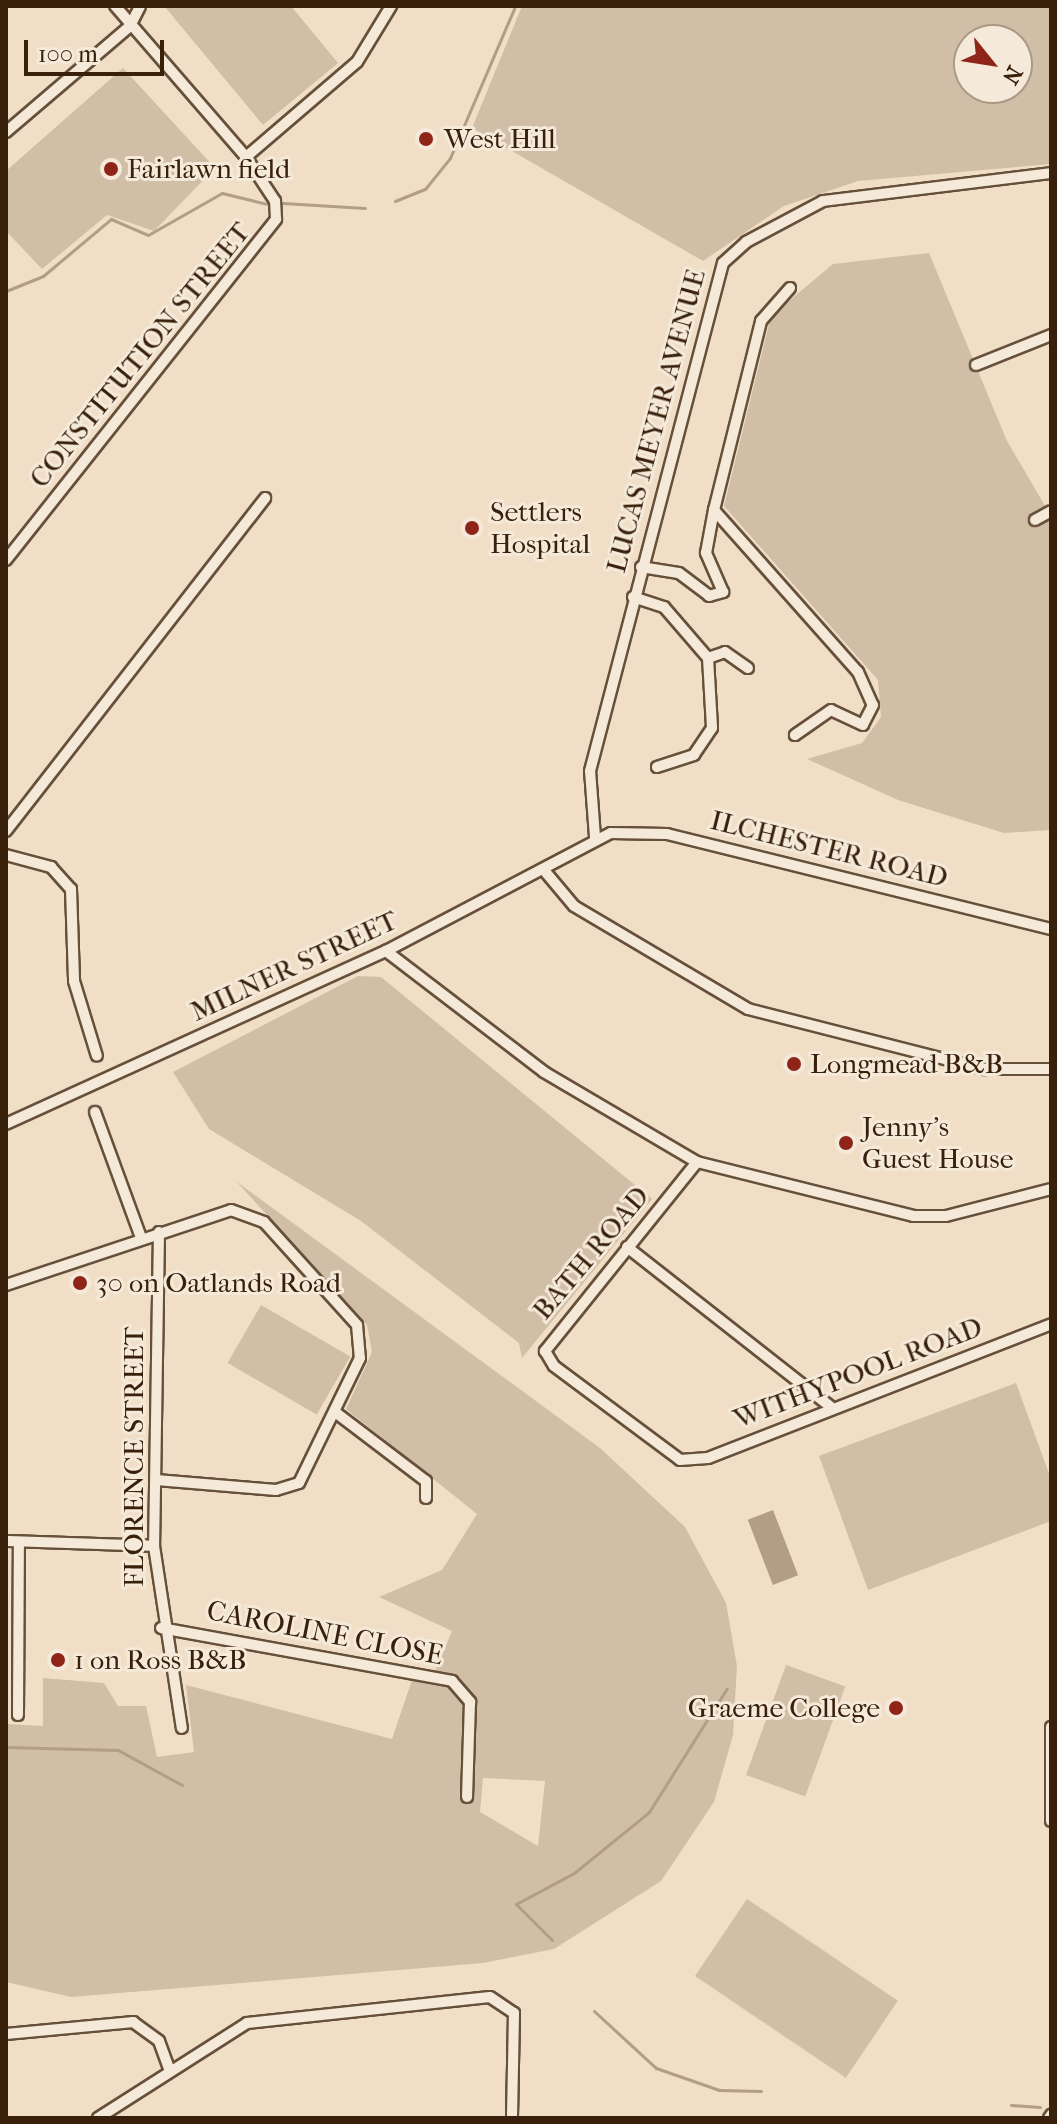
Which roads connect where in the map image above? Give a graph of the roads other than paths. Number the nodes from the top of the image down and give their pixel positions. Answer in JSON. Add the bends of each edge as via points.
{"nodes":[{"id":1,"x":115,"y":6,"type":"edge"},
{"id":2,"x":140,"y":6,"type":"edge"},
{"id":3,"x":391,"y":6,"type":"edge"},
{"id":4,"x":130,"y":26,"type":"junction"},
{"id":5,"x":6,"y":132,"type":"edge"},
{"id":6,"x":246,"y":157,"type":"junction"},
{"id":7,"x":1051,"y":173,"type":"edge"},
{"id":8,"x":790,"y":288,"type":"dead end"},
{"id":9,"x":1051,"y":335,"type":"edge"},
{"id":10,"x":976,"y":365,"type":"dead end"},
{"id":11,"x":265,"y":498,"type":"dead end"},
{"id":12,"x":714,"y":510,"type":"junction"},
{"id":13,"x":1051,"y":511,"type":"edge"},
{"id":14,"x":1035,"y":520,"type":"dead end"},
{"id":15,"x":6,"y":560,"type":"edge"},
{"id":16,"x":641,"y":567,"type":"junction"},
{"id":17,"x":633,"y":597,"type":"junction"},
{"id":18,"x":708,"y":658,"type":"junction"},
{"id":19,"x":748,"y":668,"type":"dead end"},
{"id":20,"x":795,"y":735,"type":"dead end"},
{"id":21,"x":657,"y":767,"type":"dead end"},
{"id":22,"x":6,"y":831,"type":"edge"},
{"id":23,"x":595,"y":837,"type":"junction"},
{"id":24,"x":6,"y":855,"type":"edge"},
{"id":25,"x":543,"y":869,"type":"junction"},
{"id":26,"x":1051,"y":929,"type":"edge"},
{"id":27,"x":386,"y":951,"type":"junction"},
{"id":28,"x":97,"y":1056,"type":"dead end"},
{"id":29,"x":1051,"y":1069,"type":"edge"},
{"id":30,"x":95,"y":1112,"type":"dead end"},
{"id":31,"x":6,"y":1124,"type":"edge"},
{"id":32,"x":697,"y":1162,"type":"junction"},
{"id":33,"x":1051,"y":1189,"type":"edge"},
{"id":34,"x":159,"y":1232,"type":"junction"},
{"id":35,"x":141,"y":1238,"type":"junction"},
{"id":36,"x":627,"y":1247,"type":"junction"},
{"id":37,"x":6,"y":1285,"type":"edge"},
{"id":38,"x":1051,"y":1324,"type":"edge"},
{"id":39,"x":830,"y":1406,"type":"junction"},
{"id":40,"x":335,"y":1412,"type":"junction"},
{"id":41,"x":680,"y":1460,"type":"joint"},
{"id":42,"x":156,"y":1480,"type":"junction"},
{"id":43,"x":426,"y":1498,"type":"dead end"},
{"id":44,"x":6,"y":1541,"type":"edge"},
{"id":45,"x":19,"y":1542,"type":"junction"},
{"id":46,"x":154,"y":1546,"type":"junction"},
{"id":47,"x":161,"y":1628,"type":"junction"},
{"id":48,"x":18,"y":1715,"type":"dead end"},
{"id":49,"x":1051,"y":1727,"type":"edge"},
{"id":50,"x":182,"y":1728,"type":"dead end"},
{"id":51,"x":467,"y":1797,"type":"dead end"},
{"id":52,"x":1051,"y":1821,"type":"edge"},
{"id":53,"x":6,"y":2034,"type":"edge"},
{"id":54,"x":169,"y":2068,"type":"junction"},
{"id":55,"x":98,"y":2118,"type":"edge"},
{"id":56,"x":512,"y":2118,"type":"edge"}],
"edges":[{"from":1,"to":4,"type":"street"},
{"from":2,"to":4,"type":"street"},
{"from":3,"to":6,"type":"street","via":[[357,62]]},
{"from":4,"to":5,"type":"street"},
{"from":4,"to":6,"type":"street"},
{"from":6,"to":15,"type":"street","name":"CONSTITUTION STREET","via":[[267,186],[276,215],[259,247]]},
{"from":7,"to":16,"type":"street","name":"LUCAS MEYER AVENUE","via":[[823,201],[731,254],[709,299]]},
{"from":8,"to":12,"type":"street","via":[[761,321]]},
{"from":9,"to":10,"type":"street"},
{"from":11,"to":22,"type":"street"},
{"from":12,"to":16,"type":"street","via":[[706,553],[721,596],[702,593],[670,570]]},
{"from":12,"to":20,"type":"street","via":[[858,672],[873,705],[863,725],[831,710]]},
{"from":13,"to":14,"type":"street"},
{"from":16,"to":17,"type":"street","name":"LUCAS MEYER AVENUE"},
{"from":17,"to":18,"type":"street","via":[[664,607]]},
{"from":17,"to":23,"type":"street","name":"LUCAS MEYER AVENUE","via":[[588,780]]},
{"from":18,"to":19,"type":"street","via":[[725,652]]},
{"from":18,"to":21,"type":"street","via":[[712,728],[694,755]]},
{"from":23,"to":25,"type":"street","name":"MILNER STREET"},
{"from":23,"to":26,"type":"street","name":"ILCHESTER ROAD","via":[[667,834]]},
{"from":24,"to":28,"type":"street","via":[[51,867],[71,889],[74,981]]},
{"from":25,"to":27,"type":"street","name":"MILNER STREET"},
{"from":25,"to":29,"type":"street","via":[[567,900],[616,933],[765,1016],[984,1069]]},
{"from":27,"to":31,"type":"street","name":"MILNER STREET"},
{"from":27,"to":32,"type":"street","via":[[544,1072]]},
{"from":30,"to":35,"type":"street"},
{"from":32,"to":33,"type":"street","via":[[913,1216],[946,1216]]},
{"from":32,"to":36,"type":"street","name":"BATH ROAD"},
{"from":34,"to":35,"type":"street"},
{"from":34,"to":40,"type":"street","via":[[231,1210],[264,1222],[357,1325],[360,1358]]},
{"from":34,"to":42,"type":"street","name":"FLORENCE STREET"},
{"from":35,"to":37,"type":"street"},
{"from":36,"to":39,"type":"street"},
{"from":36,"to":41,"type":"street","name":"BATH ROAD","via":[[548,1341],[547,1358]]},
{"from":38,"to":39,"type":"street","name":"WITHYPOOL ROAD"},
{"from":39,"to":41,"type":"street","name":"WITHYPOOL ROAD","via":[[708,1458]]},
{"from":40,"to":42,"type":"street","via":[[290,1491]]},
{"from":40,"to":43,"type":"street","via":[[426,1481]]},
{"from":42,"to":46,"type":"street","name":"FLORENCE STREET"},
{"from":44,"to":45,"type":"street"},
{"from":45,"to":46,"type":"street"},
{"from":45,"to":48,"type":"street"},
{"from":46,"to":47,"type":"street","name":"FLORENCE STREET"},
{"from":47,"to":50,"type":"street","name":"FLORENCE STREET"},
{"from":47,"to":51,"type":"street","name":"CAROLINE CLOSE","via":[[452,1681],[470,1702]]},
{"from":49,"to":52,"type":"street"},
{"from":53,"to":54,"type":"street","via":[[133,2022],[159,2041]]},
{"from":54,"to":55,"type":"street"},
{"from":54,"to":56,"type":"street","via":[[269,2016],[490,1997],[514,2013]]}]}
